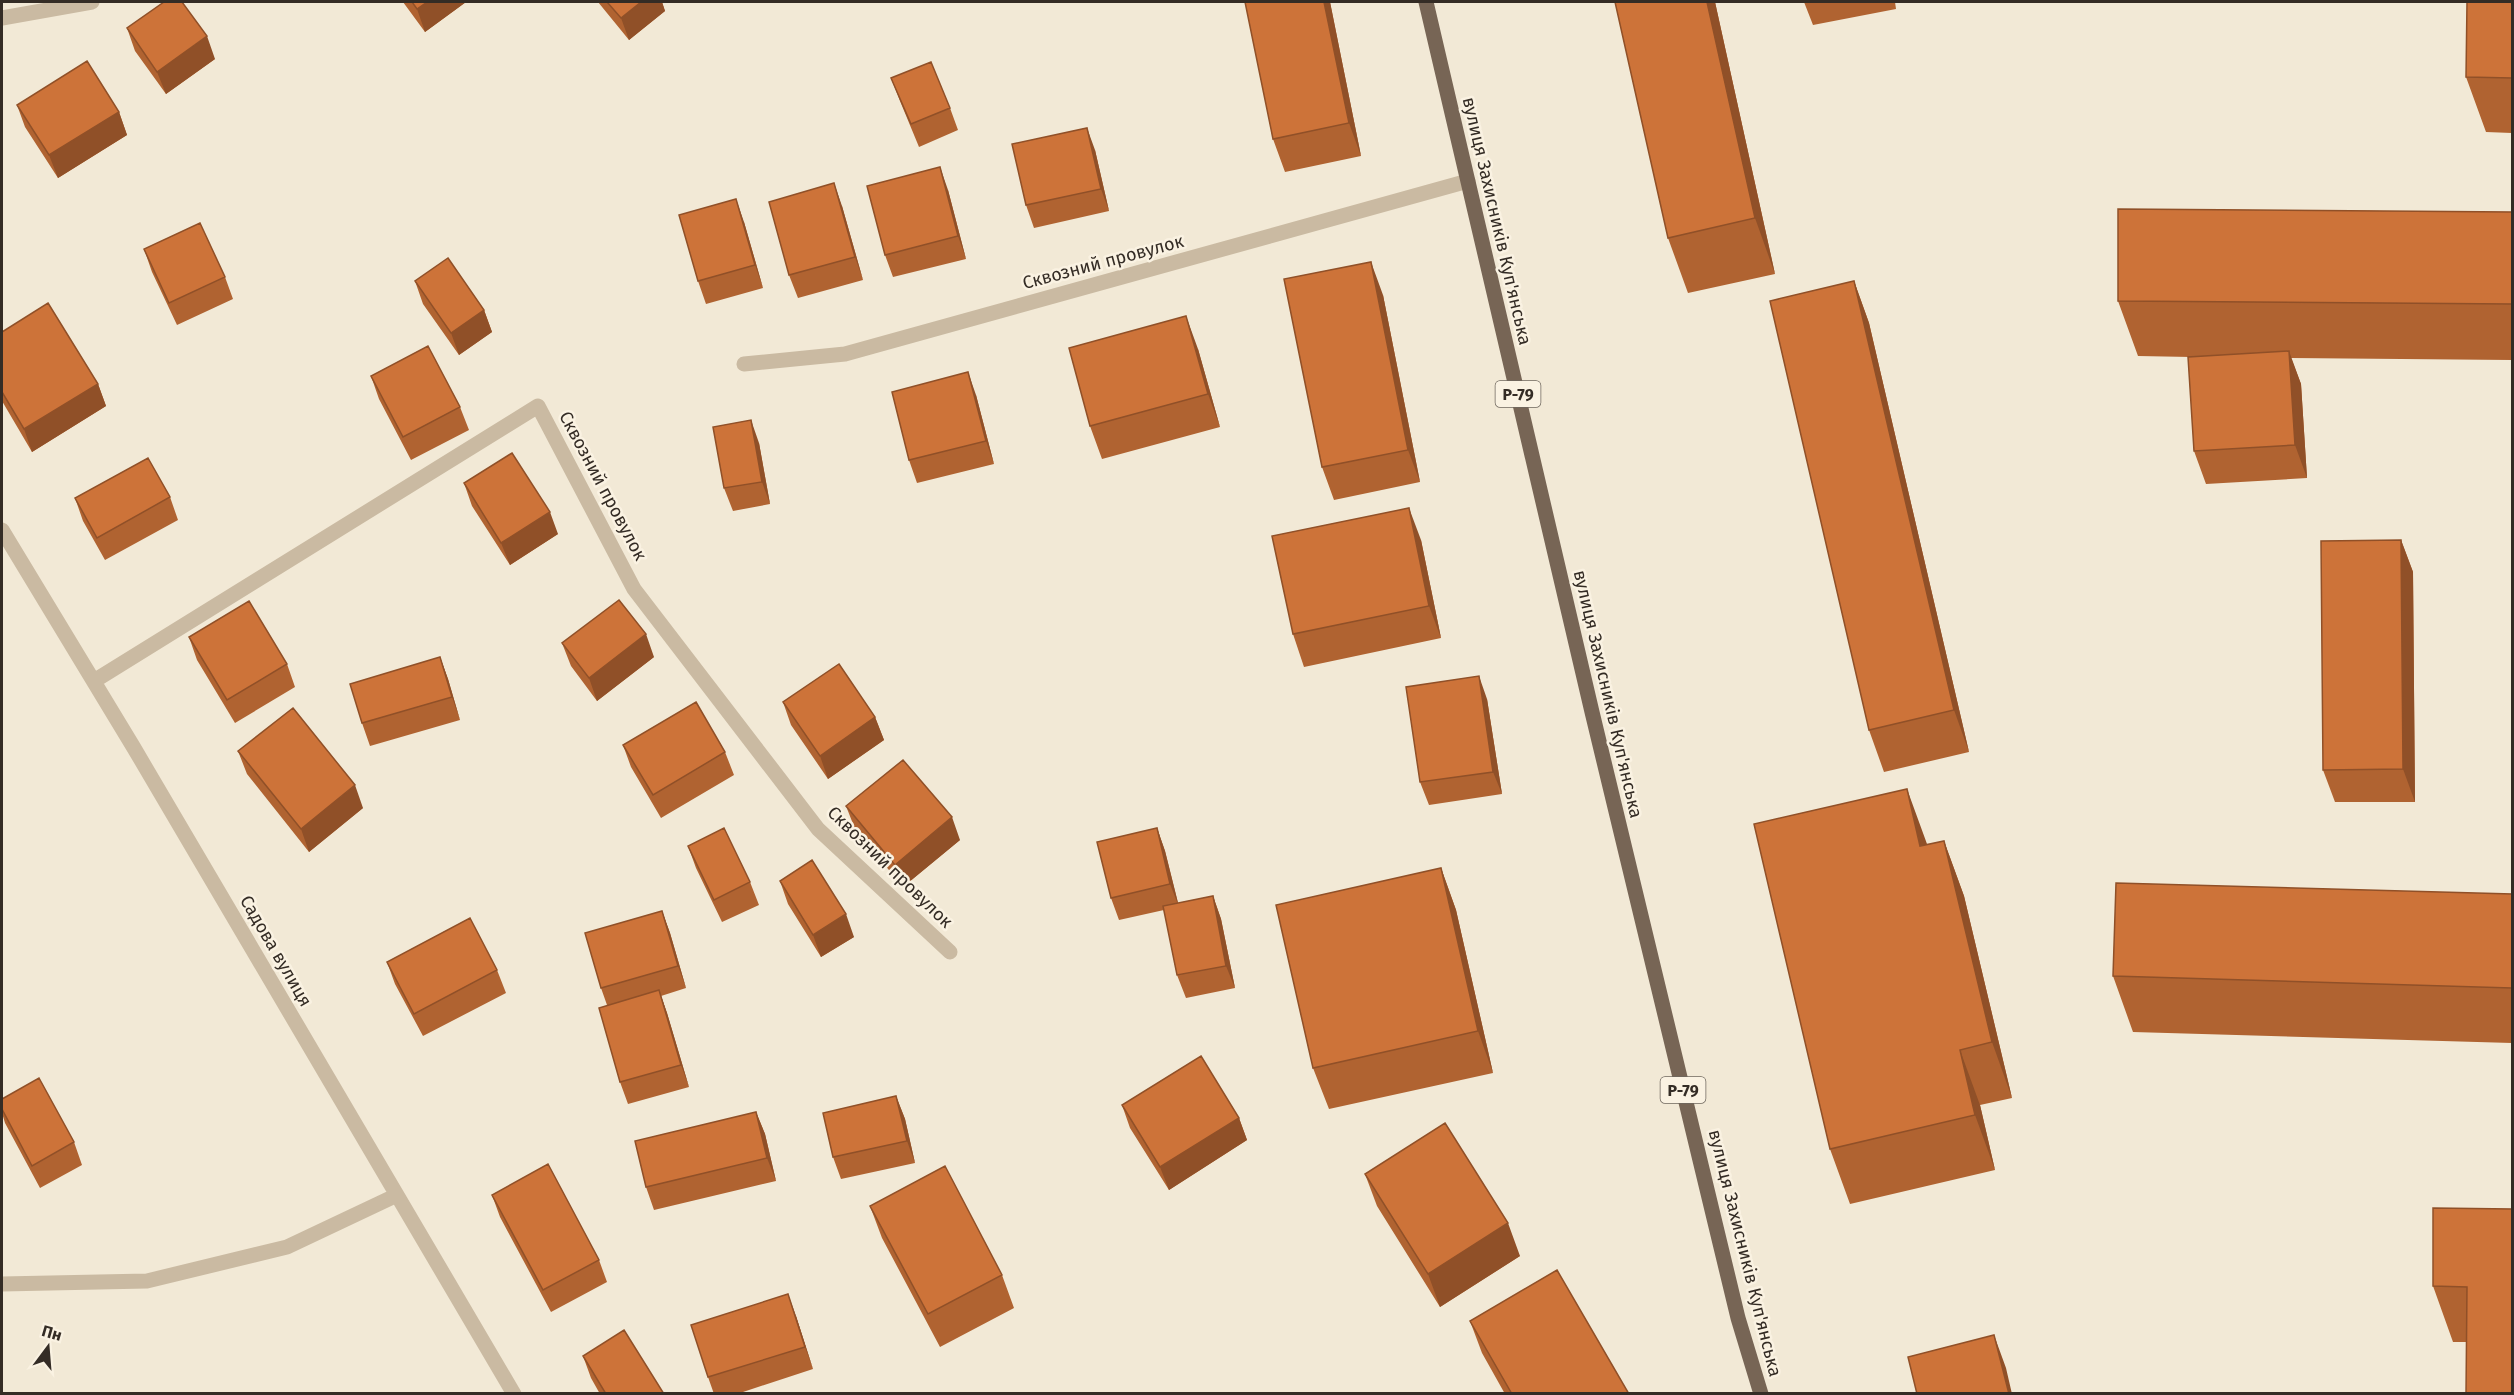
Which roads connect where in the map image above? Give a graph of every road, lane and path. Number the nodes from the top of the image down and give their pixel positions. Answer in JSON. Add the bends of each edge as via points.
{"nodes":[{"id":1,"x":92,"y":2,"type":"edge"},
{"id":2,"x":1426,"y":2,"type":"edge"},
{"id":3,"x":2,"y":18,"type":"edge"},
{"id":4,"x":1468,"y":181,"type":"junction"},
{"id":5,"x":744,"y":364,"type":"dead end"},
{"id":6,"x":2,"y":530,"type":"edge"},
{"id":7,"x":94,"y":681,"type":"junction"},
{"id":8,"x":950,"y":952,"type":"dead end"},
{"id":9,"x":397,"y":1195,"type":"junction"},
{"id":10,"x":2,"y":1284,"type":"edge"},
{"id":11,"x":514,"y":1394,"type":"edge"},
{"id":12,"x":1761,"y":1394,"type":"edge"}],
"edges":[{"from":1,"to":3,"type":"street"},
{"from":2,"to":4,"type":"main road","name":"вулиця Захисників Куп'янська","number":"Р-79"},
{"from":4,"to":5,"type":"street","name":"Сквозний провулок","via":[[845,354]]},
{"from":4,"to":12,"type":"main road","name":"вулиця Захисників Куп'янська","number":"Р-79","via":[[1738,1318]]},
{"from":6,"to":7,"type":"street","name":"Садова вулиця"},
{"from":7,"to":8,"type":"street","name":"Сквозний провулок","via":[[538,406],[634,589],[818,829]]},
{"from":7,"to":9,"type":"street","name":"Садова вулиця"},
{"from":9,"to":10,"type":"street","via":[[287,1247],[147,1281]]},
{"from":9,"to":11,"type":"street","name":"Садова вулиця"}]}
